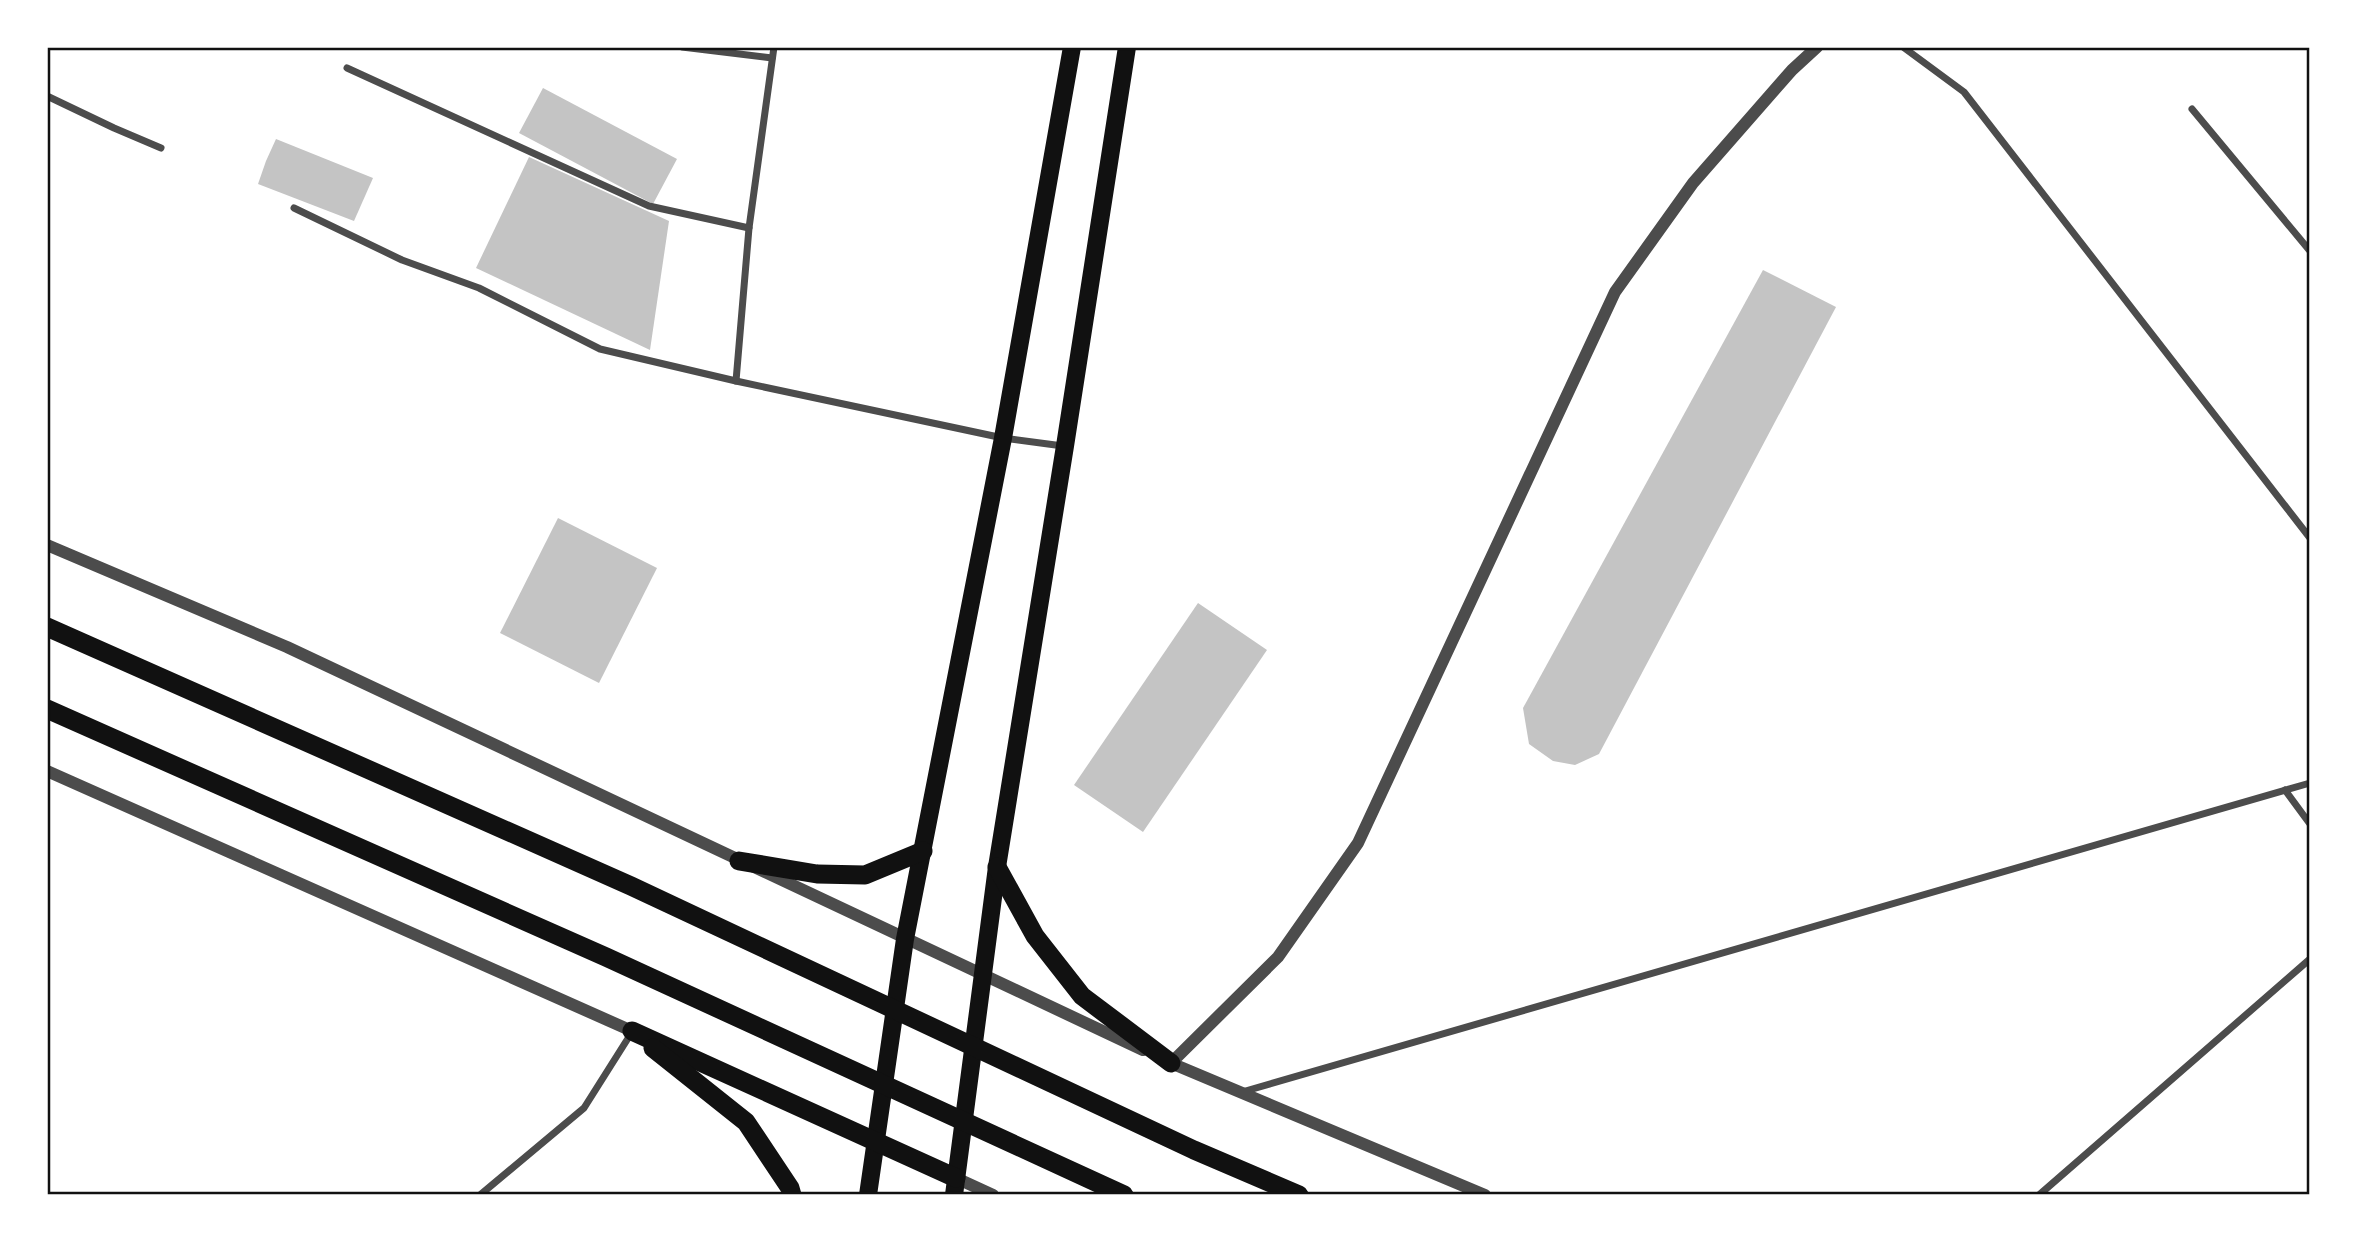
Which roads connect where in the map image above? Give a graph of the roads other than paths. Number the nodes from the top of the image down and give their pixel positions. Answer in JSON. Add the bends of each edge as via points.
{"nodes":[{"id":1,"x":682,"y":47,"type":"edge"},
{"id":2,"x":774,"y":47,"type":"edge"},
{"id":3,"x":1072,"y":47,"type":"edge"},
{"id":4,"x":1127,"y":47,"type":"edge"},
{"id":5,"x":1817,"y":47,"type":"edge"},
{"id":6,"x":1903,"y":47,"type":"edge"},
{"id":7,"x":772,"y":58,"type":"junction"},
{"id":8,"x":347,"y":68,"type":"dead end"},
{"id":9,"x":47,"y":96,"type":"edge"},
{"id":10,"x":2192,"y":109,"type":"dead end"},
{"id":11,"x":162,"y":148,"type":"dead end"},
{"id":12,"x":294,"y":208,"type":"dead end"},
{"id":13,"x":749,"y":228,"type":"junction"},
{"id":14,"x":2310,"y":251,"type":"edge"},
{"id":15,"x":736,"y":381,"type":"junction"},
{"id":16,"x":1003,"y":439,"type":"junction"},
{"id":17,"x":1065,"y":446,"type":"junction"},
{"id":18,"x":2310,"y":538,"type":"edge"},
{"id":19,"x":47,"y":545,"type":"edge"},
{"id":20,"x":47,"y":626,"type":"edge"},
{"id":21,"x":47,"y":709,"type":"edge"},
{"id":22,"x":47,"y":772,"type":"edge"},
{"id":23,"x":2310,"y":783,"type":"edge"},
{"id":24,"x":2285,"y":790,"type":"junction"},
{"id":25,"x":2310,"y":824,"type":"edge"},
{"id":26,"x":923,"y":851,"type":"junction"},
{"id":27,"x":739,"y":861,"type":"junction"},
{"id":28,"x":997,"y":867,"type":"junction"},
{"id":29,"x":905,"y":939,"type":"junction"},
{"id":30,"x":2310,"y":959,"type":"edge"},
{"id":31,"x":983,"y":975,"type":"junction"},
{"id":32,"x":632,"y":1031,"type":"junction"},
{"id":33,"x":1171,"y":1063,"type":"junction"},
{"id":34,"x":1242,"y":1092,"type":"junction"},
{"id":35,"x":876,"y":1140,"type":"junction"},
{"id":36,"x":955,"y":1186,"type":"edge"},
{"id":37,"x":787,"y":1193,"type":"edge"},
{"id":38,"x":481,"y":1195,"type":"edge"},
{"id":39,"x":868,"y":1195,"type":"edge"},
{"id":40,"x":993,"y":1195,"type":"edge"},
{"id":41,"x":1124,"y":1195,"type":"edge"},
{"id":42,"x":1299,"y":1195,"type":"edge"},
{"id":43,"x":1486,"y":1195,"type":"edge"},
{"id":44,"x":2039,"y":1195,"type":"edge"}],
"edges":[{"from":1,"to":7,"type":"street"},
{"from":2,"to":7,"type":"street"},
{"from":3,"to":16,"type":"main road"},
{"from":4,"to":17,"type":"main road"},
{"from":5,"to":33,"type":"street","via":[[1693,183],[1615,292],[1358,843],[1278,957]]},
{"from":6,"to":18,"type":"street","via":[[1964,92]]},
{"from":7,"to":13,"type":"street"},
{"from":8,"to":13,"type":"street","via":[[649,206]]},
{"from":9,"to":11,"type":"street"},
{"from":10,"to":14,"type":"street"},
{"from":12,"to":15,"type":"street","via":[[402,260],[479,289],[600,349]]},
{"from":13,"to":15,"type":"street"},
{"from":15,"to":16,"type":"street"},
{"from":16,"to":17,"type":"street"},
{"from":16,"to":26,"type":"main road"},
{"from":17,"to":28,"type":"main road"},
{"from":19,"to":27,"type":"street","via":[[287,648]]},
{"from":20,"to":42,"type":"highway","via":[[631,887]]},
{"from":21,"to":41,"type":"highway","via":[[606,957]]},
{"from":22,"to":32,"type":"street"},
{"from":23,"to":24,"type":"street"},
{"from":24,"to":25,"type":"street"},
{"from":24,"to":34,"type":"street"},
{"from":26,"to":27,"type":"highway","via":[[865,875],[817,874]]},
{"from":26,"to":29,"type":"main road"},
{"from":27,"to":29,"type":"street"},
{"from":28,"to":31,"type":"main road"},
{"from":28,"to":33,"type":"highway","via":[[1035,936],[1082,996]]},
{"from":29,"to":31,"type":"street"},
{"from":29,"to":35,"type":"main road"},
{"from":30,"to":44,"type":"street"},
{"from":31,"to":33,"type":"street"},
{"from":31,"to":36,"type":"main road"},
{"from":32,"to":35,"type":"highway"},
{"from":32,"to":37,"type":"highway","via":[[746,1122]]},
{"from":32,"to":38,"type":"street","via":[[584,1108]]},
{"from":33,"to":34,"type":"street"},
{"from":34,"to":43,"type":"street"},
{"from":35,"to":36,"type":"highway"},
{"from":35,"to":39,"type":"main road"},
{"from":36,"to":40,"type":"street"}]}
